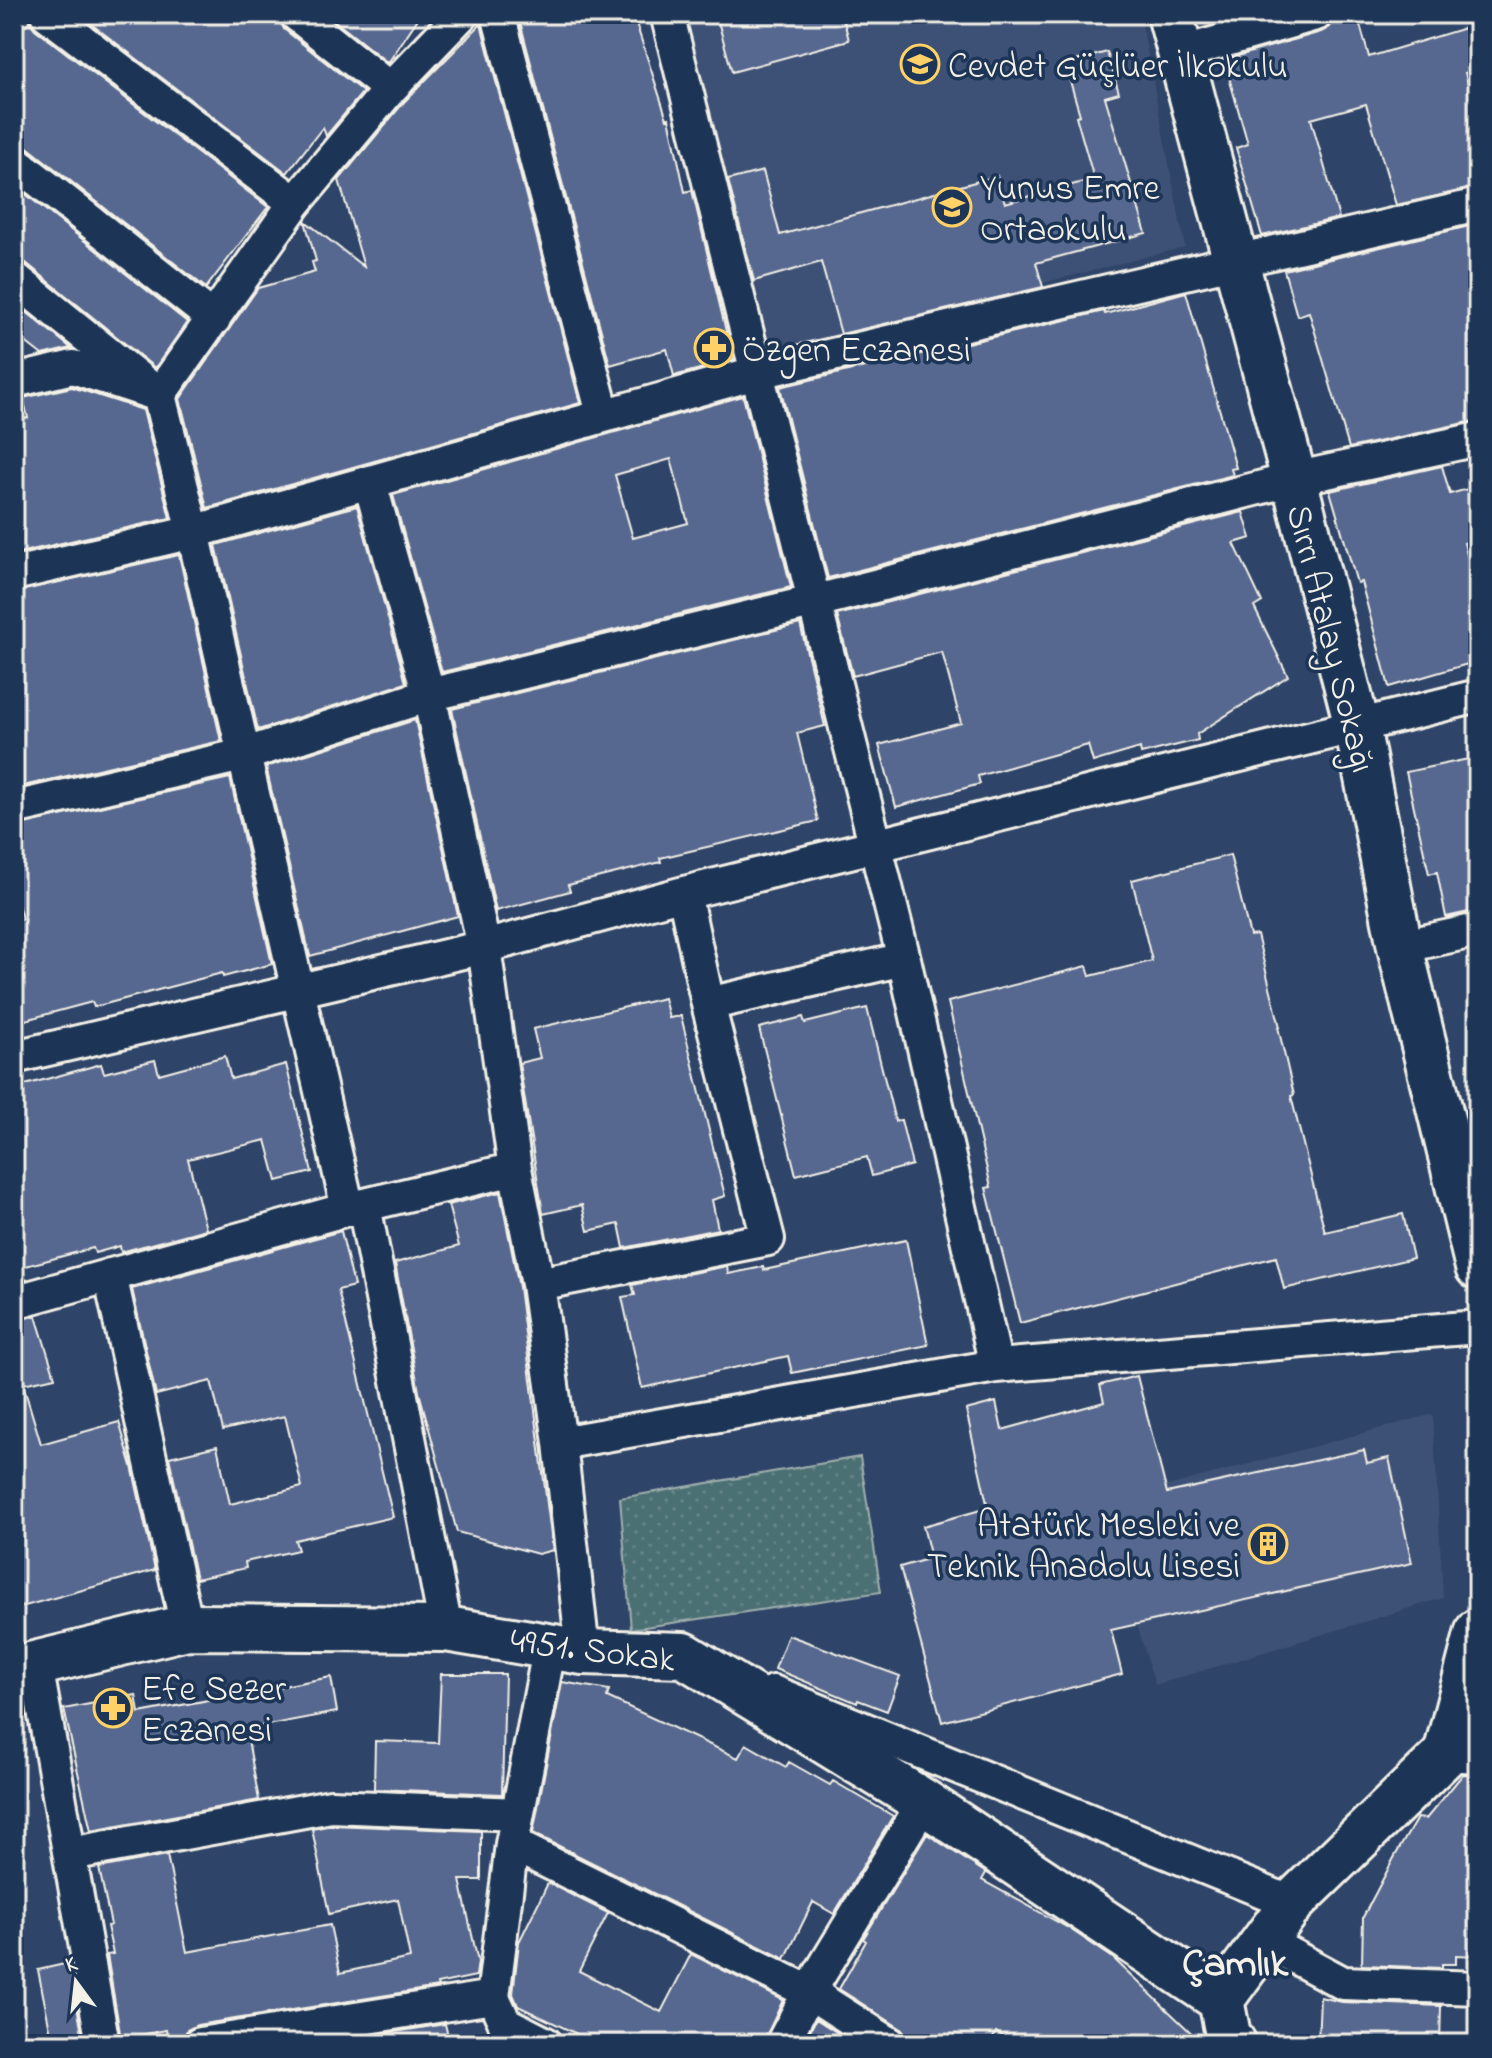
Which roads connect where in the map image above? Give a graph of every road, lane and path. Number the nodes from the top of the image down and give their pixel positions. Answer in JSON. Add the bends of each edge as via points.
{"nodes":[{"id":1,"x":47,"y":14,"type":"edge"},
{"id":2,"x":296,"y":14,"type":"edge"},
{"id":3,"x":462,"y":14,"type":"edge"},
{"id":4,"x":498,"y":14,"type":"edge"},
{"id":5,"x":667,"y":14,"type":"edge"},
{"id":6,"x":1316,"y":14,"type":"edge"},
{"id":7,"x":1176,"y":34,"type":"edge"},
{"id":8,"x":390,"y":89,"type":"junction"},
{"id":9,"x":14,"y":161,"type":"edge"},
{"id":10,"x":295,"y":203,"type":"junction"},
{"id":11,"x":1478,"y":205,"type":"edge"},
{"id":12,"x":1236,"y":263,"type":"junction"},
{"id":13,"x":14,"y":278,"type":"edge"},
{"id":14,"x":214,"y":319,"type":"junction"},
{"id":15,"x":759,"y":372,"type":"junction"},
{"id":16,"x":14,"y":381,"type":"edge"},
{"id":17,"x":159,"y":395,"type":"junction"},
{"id":18,"x":603,"y":414,"type":"junction"},
{"id":19,"x":1478,"y":439,"type":"edge"},
{"id":20,"x":1294,"y":479,"type":"junction"},
{"id":21,"x":370,"y":483,"type":"junction"},
{"id":22,"x":193,"y":532,"type":"junction"},
{"id":23,"x":14,"y":574,"type":"edge"},
{"id":24,"x":816,"y":601,"type":"junction"},
{"id":25,"x":429,"y":695,"type":"junction"},
{"id":26,"x":1478,"y":696,"type":"edge"},
{"id":27,"x":1357,"y":726,"type":"junction"},
{"id":28,"x":243,"y":755,"type":"junction"},
{"id":29,"x":14,"y":808,"type":"edge"},
{"id":30,"x":875,"y":847,"type":"junction"},
{"id":31,"x":684,"y":893,"type":"junction"},
{"id":32,"x":1478,"y":930,"type":"edge"},
{"id":33,"x":484,"y":947,"type":"junction"},
{"id":34,"x":1400,"y":947,"type":"junction"},
{"id":35,"x":904,"y":959,"type":"junction"},
{"id":36,"x":297,"y":989,"type":"junction"},
{"id":37,"x":708,"y":1004,"type":"junction"},
{"id":38,"x":14,"y":1057,"type":"edge"},
{"id":39,"x":515,"y":1169,"type":"junction"},
{"id":40,"x":1470,"y":1195,"type":"edge"},
{"id":41,"x":356,"y":1207,"type":"junction"},
{"id":42,"x":1478,"y":1267,"type":"edge"},
{"id":43,"x":110,"y":1275,"type":"junction"},
{"id":44,"x":538,"y":1284,"type":"junction"},
{"id":45,"x":14,"y":1302,"type":"edge"},
{"id":46,"x":1478,"y":1327,"type":"edge"},
{"id":47,"x":996,"y":1366,"type":"junction"},
{"id":48,"x":560,"y":1443,"type":"junction"},
{"id":49,"x":187,"y":1627,"type":"junction"},
{"id":50,"x":446,"y":1629,"type":"junction"},
{"id":51,"x":1478,"y":1631,"type":"edge"},
{"id":52,"x":566,"y":1648,"type":"junction"},
{"id":53,"x":684,"y":1655,"type":"junction"},
{"id":54,"x":25,"y":1667,"type":"edge"},
{"id":55,"x":1462,"y":1755,"type":"edge"},
{"id":56,"x":924,"y":1802,"type":"junction"},
{"id":57,"x":514,"y":1829,"type":"junction"},
{"id":58,"x":70,"y":1854,"type":"junction"},
{"id":59,"x":1292,"y":1903,"type":"junction"},
{"id":60,"x":1263,"y":1940,"type":"junction"},
{"id":61,"x":1478,"y":1988,"type":"edge"},
{"id":62,"x":809,"y":1992,"type":"junction"},
{"id":63,"x":497,"y":2021,"type":"edge"},
{"id":64,"x":1225,"y":2031,"type":"edge"},
{"id":65,"x":103,"y":2044,"type":"edge"},
{"id":66,"x":200,"y":2044,"type":"edge"},
{"id":67,"x":546,"y":2044,"type":"edge"},
{"id":68,"x":782,"y":2044,"type":"edge"},
{"id":69,"x":890,"y":2044,"type":"edge"}],
"edges":[{"from":1,"to":10,"type":"street"},
{"from":2,"to":8,"type":"street"},
{"from":3,"to":8,"type":"street"},
{"from":4,"to":18,"type":"street"},
{"from":5,"to":15,"type":"street"},
{"from":6,"to":7,"type":"street"},
{"from":7,"to":12,"type":"main road","name":"Sırrı Atalay Sokağı"},
{"from":8,"to":10,"type":"street"},
{"from":9,"to":14,"type":"street"},
{"from":10,"to":14,"type":"street"},
{"from":11,"to":12,"type":"street"},
{"from":12,"to":15,"type":"street"},
{"from":12,"to":20,"type":"main road","name":"Sırrı Atalay Sokağı"},
{"from":13,"to":17,"type":"street"},
{"from":14,"to":17,"type":"street"},
{"from":15,"to":18,"type":"street"},
{"from":15,"to":24,"type":"street"},
{"from":16,"to":17,"type":"street","via":[[73,367]]},
{"from":17,"to":22,"type":"street"},
{"from":18,"to":21,"type":"street"},
{"from":19,"to":20,"type":"street"},
{"from":20,"to":24,"type":"street"},
{"from":20,"to":27,"type":"main road","name":"Sırrı Atalay Sokağı"},
{"from":21,"to":22,"type":"street"},
{"from":21,"to":25,"type":"street"},
{"from":22,"to":23,"type":"street"},
{"from":22,"to":28,"type":"street"},
{"from":24,"to":25,"type":"street"},
{"from":24,"to":30,"type":"street"},
{"from":25,"to":28,"type":"street"},
{"from":25,"to":33,"type":"street"},
{"from":26,"to":27,"type":"street"},
{"from":27,"to":30,"type":"street"},
{"from":27,"to":34,"type":"main road","name":"Sırrı Atalay Sokağı"},
{"from":28,"to":29,"type":"street"},
{"from":28,"to":36,"type":"street"},
{"from":30,"to":31,"type":"street"},
{"from":30,"to":35,"type":"street"},
{"from":31,"to":33,"type":"street"},
{"from":31,"to":37,"type":"street"},
{"from":32,"to":34,"type":"street"},
{"from":33,"to":36,"type":"street"},
{"from":33,"to":39,"type":"street"},
{"from":34,"to":40,"type":"main road","name":"Sırrı Atalay Sokağı"},
{"from":35,"to":37,"type":"street"},
{"from":35,"to":47,"type":"street"},
{"from":36,"to":38,"type":"street"},
{"from":36,"to":41,"type":"street"},
{"from":37,"to":44,"type":"street","via":[[768,1239]]},
{"from":39,"to":41,"type":"street"},
{"from":39,"to":44,"type":"street"},
{"from":40,"to":42,"type":"main road","name":"Sırrı Atalay Sokağı"},
{"from":41,"to":43,"type":"street"},
{"from":41,"to":50,"type":"street"},
{"from":43,"to":45,"type":"street"},
{"from":43,"to":49,"type":"street"},
{"from":44,"to":48,"type":"street"},
{"from":46,"to":47,"type":"street"},
{"from":47,"to":48,"type":"street"},
{"from":48,"to":52,"type":"street"},
{"from":49,"to":50,"type":"main road","name":"4951. Sokak"},
{"from":49,"to":54,"type":"main road","name":"4951. Sokak"},
{"from":50,"to":52,"type":"main road","name":"4951. Sokak"},
{"from":51,"to":55,"type":"main road"},
{"from":52,"to":53,"type":"main road","name":"4951. Sokak"},
{"from":52,"to":57,"type":"street"},
{"from":53,"to":56,"type":"main road","name":"4951. Sokak"},
{"from":53,"to":59,"type":"street"},
{"from":54,"to":58,"type":"street"},
{"from":55,"to":59,"type":"main road"},
{"from":56,"to":62,"type":"street"},
{"from":56,"to":64,"type":"main road","name":"4951. Sokak"},
{"from":57,"to":58,"type":"street","via":[[331,1806]]},
{"from":57,"to":62,"type":"street"},
{"from":57,"to":63,"type":"street"},
{"from":58,"to":65,"type":"street"},
{"from":59,"to":60,"type":"main road"},
{"from":60,"to":61,"type":"street","via":[[1343,1983]]},
{"from":60,"to":64,"type":"main road"},
{"from":62,"to":68,"type":"street"},
{"from":62,"to":69,"type":"street"},
{"from":63,"to":66,"type":"street"},
{"from":63,"to":67,"type":"street"}]}
